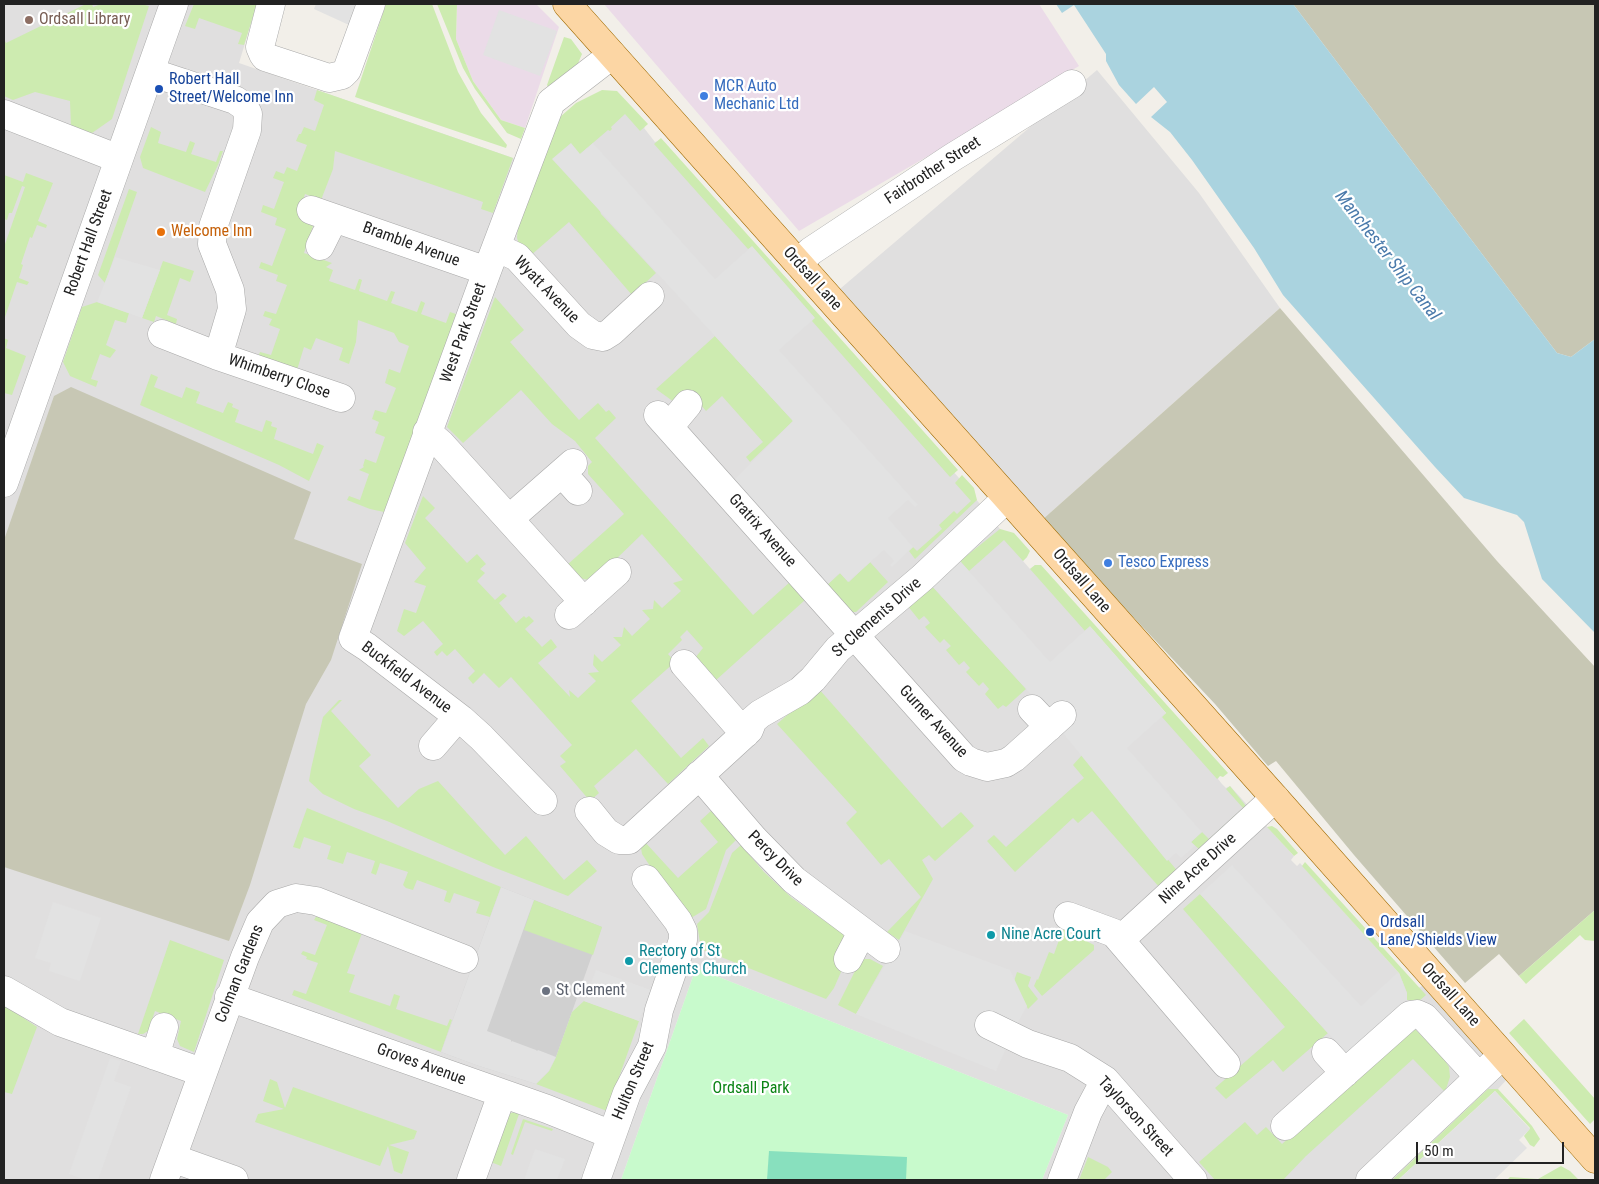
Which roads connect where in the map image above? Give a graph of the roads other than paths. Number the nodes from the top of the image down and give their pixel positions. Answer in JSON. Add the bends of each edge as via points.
{"nodes":[{"id":1,"x":174,"y":4,"type":"edge"},
{"id":2,"x":271,"y":4,"type":"edge"},
{"id":3,"x":371,"y":4,"type":"edge"},
{"id":4,"x":567,"y":4,"type":"edge"},
{"id":5,"x":612,"y":55,"type":"junction"},
{"id":6,"x":150,"y":72,"type":"junction"},
{"id":7,"x":1072,"y":84,"type":"dead end"},
{"id":8,"x":4,"y":114,"type":"edge"},
{"id":9,"x":119,"y":159,"type":"junction"},
{"id":10,"x":320,"y":246,"type":"dead end"},
{"id":11,"x":492,"y":259,"type":"junction"},
{"id":12,"x":798,"y":263,"type":"junction"},
{"id":13,"x":650,"y":296,"type":"dead end"},
{"id":14,"x":162,"y":334,"type":"dead end"},
{"id":15,"x":218,"y":356,"type":"junction"},
{"id":16,"x":341,"y":398,"type":"dead end"},
{"id":17,"x":688,"y":404,"type":"dead end"},
{"id":18,"x":427,"y":432,"type":"junction"},
{"id":19,"x":10,"y":444,"type":"edge"},
{"id":20,"x":571,"y":476,"type":"dead end"},
{"id":21,"x":4,"y":484,"type":"edge"},
{"id":22,"x":1007,"y":498,"type":"junction"},
{"id":23,"x":509,"y":519,"type":"junction"},
{"id":24,"x":617,"y":572,"type":"dead end"},
{"id":25,"x":855,"y":635,"type":"junction"},
{"id":26,"x":353,"y":638,"type":"joint"},
{"id":27,"x":684,"y":664,"type":"dead end"},
{"id":28,"x":458,"y":717,"type":"junction"},
{"id":29,"x":1047,"y":717,"type":"dead end"},
{"id":30,"x":745,"y":734,"type":"junction"},
{"id":31,"x":433,"y":746,"type":"dead end"},
{"id":32,"x":699,"y":775,"type":"junction"},
{"id":33,"x":1275,"y":798,"type":"junction"},
{"id":34,"x":543,"y":800,"type":"dead end"},
{"id":35,"x":590,"y":811,"type":"dead end"},
{"id":36,"x":629,"y":840,"type":"junction"},
{"id":37,"x":1068,"y":916,"type":"dead end"},
{"id":38,"x":862,"y":932,"type":"junction"},
{"id":39,"x":1120,"y":940,"type":"junction"},
{"id":40,"x":886,"y":949,"type":"dead end"},
{"id":41,"x":464,"y":958,"type":"dead end"},
{"id":42,"x":848,"y":959,"type":"dead end"},
{"id":43,"x":4,"y":990,"type":"edge"},
{"id":44,"x":229,"y":997,"type":"junction"},
{"id":45,"x":989,"y":1025,"type":"dead end"},
{"id":46,"x":164,"y":1026,"type":"dead end"},
{"id":47,"x":1326,"y":1052,"type":"dead end"},
{"id":48,"x":1502,"y":1055,"type":"junction"},
{"id":49,"x":155,"y":1056,"type":"junction"},
{"id":50,"x":1226,"y":1064,"type":"dead end"},
{"id":51,"x":186,"y":1066,"type":"dead end"},
{"id":52,"x":1344,"y":1073,"type":"junction"},
{"id":53,"x":1479,"y":1078,"type":"junction"},
{"id":54,"x":1105,"y":1080,"type":"junction"},
{"id":55,"x":502,"y":1094,"type":"junction"},
{"id":56,"x":1285,"y":1126,"type":"dead end"},
{"id":57,"x":612,"y":1135,"type":"junction"},
{"id":58,"x":1595,"y":1159,"type":"edge"},
{"id":59,"x":168,"y":1169,"type":"edge"},
{"id":60,"x":234,"y":1180,"type":"edge"},
{"id":61,"x":471,"y":1180,"type":"edge"},
{"id":62,"x":596,"y":1180,"type":"edge"},
{"id":63,"x":1062,"y":1180,"type":"edge"},
{"id":64,"x":1193,"y":1180,"type":"edge"},
{"id":65,"x":1370,"y":1180,"type":"edge"}],
"edges":[{"from":1,"to":6,"type":"street","name":"Robert Hall Street"},
{"from":2,"to":3,"type":"street","via":[[260,47],[263,54],[329,78],[342,75],[347,70]]},
{"from":4,"to":5,"type":"main road","name":"Ordsall Lane"},
{"from":5,"to":11,"type":"street","name":"West Park Street","via":[[551,102]]},
{"from":5,"to":12,"type":"main road","name":"Ordsall Lane"},
{"from":6,"to":9,"type":"street","name":"Robert Hall Street"},
{"from":6,"to":15,"type":"street","name":"Whimberry Close","via":[[235,100],[244,106],[248,114],[247,130],[213,226],[212,244],[230,290],[232,309]]},
{"from":7,"to":12,"type":"street","name":"Fairbrother Street","via":[[945,162],[811,251]]},
{"from":8,"to":9,"type":"street"},
{"from":9,"to":19,"type":"street","name":"Robert Hall Street"},
{"from":10,"to":11,"type":"street","name":"Bramble Avenue","via":[[323,214]]},
{"from":11,"to":13,"type":"street","name":"Wyatt Avenue","via":[[517,257],[601,345],[602,337]]},
{"from":11,"to":18,"type":"street","name":"West Park Street"},
{"from":12,"to":22,"type":"main road","name":"Ordsall Lane"},
{"from":14,"to":15,"type":"street","name":"Whimberry Close"},
{"from":15,"to":16,"type":"street","name":"Whimberry Close"},
{"from":17,"to":25,"type":"street","name":"Gratrix Avenue","via":[[664,421]]},
{"from":18,"to":23,"type":"street"},
{"from":18,"to":26,"type":"street","name":"West Park Street"},
{"from":19,"to":21,"type":"street","name":"Robert Hall Street"},
{"from":20,"to":23,"type":"street"},
{"from":22,"to":25,"type":"street","name":"St Clements Drive","via":[[922,578]]},
{"from":22,"to":33,"type":"main road","name":"Ordsall Lane"},
{"from":23,"to":24,"type":"street","via":[[576,609]]},
{"from":25,"to":29,"type":"street","name":"Gurner Avenue","via":[[958,752],[971,762],[986,767],[1006,763],[1014,758]]},
{"from":25,"to":30,"type":"street","name":"St Clements Drive","via":[[800,690],[753,720]]},
{"from":26,"to":28,"type":"street","name":"Buckfield Avenue"},
{"from":27,"to":30,"type":"street"},
{"from":28,"to":31,"type":"street","name":"Buckfield Avenue"},
{"from":28,"to":34,"type":"street","name":"Buckfield Avenue"},
{"from":30,"to":32,"type":"street","name":"St Clements Drive"},
{"from":32,"to":36,"type":"street","name":"St Clements Drive"},
{"from":32,"to":38,"type":"street","name":"Percy Drive","via":[[794,880]]},
{"from":33,"to":39,"type":"street","name":"Nine Acre Drive"},
{"from":33,"to":48,"type":"main road","name":"Ordsall Lane"},
{"from":35,"to":36,"type":"street","via":[[606,832],[620,840]]},
{"from":36,"to":57,"type":"street","name":"Hulton Street","via":[[629,853],[654,906],[678,921],[683,940],[659,1010],[649,1055],[628,1093]]},
{"from":37,"to":39,"type":"street","via":[[1114,933]]},
{"from":38,"to":40,"type":"street","name":"Percy Drive"},
{"from":38,"to":42,"type":"street"},
{"from":39,"to":50,"type":"street"},
{"from":41,"to":44,"type":"street","name":"Colman Gardens","via":[[316,901],[296,898],[277,904],[260,922]]},
{"from":43,"to":49,"type":"street","via":[[60,1022]]},
{"from":44,"to":55,"type":"street","name":"Groves Avenue"},
{"from":44,"to":59,"type":"street","name":"Colman Gardens"},
{"from":45,"to":54,"type":"street","name":"Taylorson Street","via":[[1028,1044],[1070,1058]]},
{"from":46,"to":49,"type":"street"},
{"from":47,"to":52,"type":"street"},
{"from":48,"to":53,"type":"street"},
{"from":48,"to":58,"type":"main road","name":"Ordsall Lane"},
{"from":49,"to":51,"type":"street"},
{"from":52,"to":53,"type":"street","via":[[1410,1015],[1418,1014]]},
{"from":52,"to":56,"type":"street"},
{"from":53,"to":65,"type":"street"},
{"from":54,"to":63,"type":"street","via":[[1088,1112]]},
{"from":54,"to":64,"type":"street","name":"Taylorson Street"},
{"from":55,"to":57,"type":"street","name":"Groves Avenue"},
{"from":55,"to":61,"type":"street"},
{"from":57,"to":62,"type":"street","name":"Hulton Street"},
{"from":59,"to":60,"type":"street"}]}
